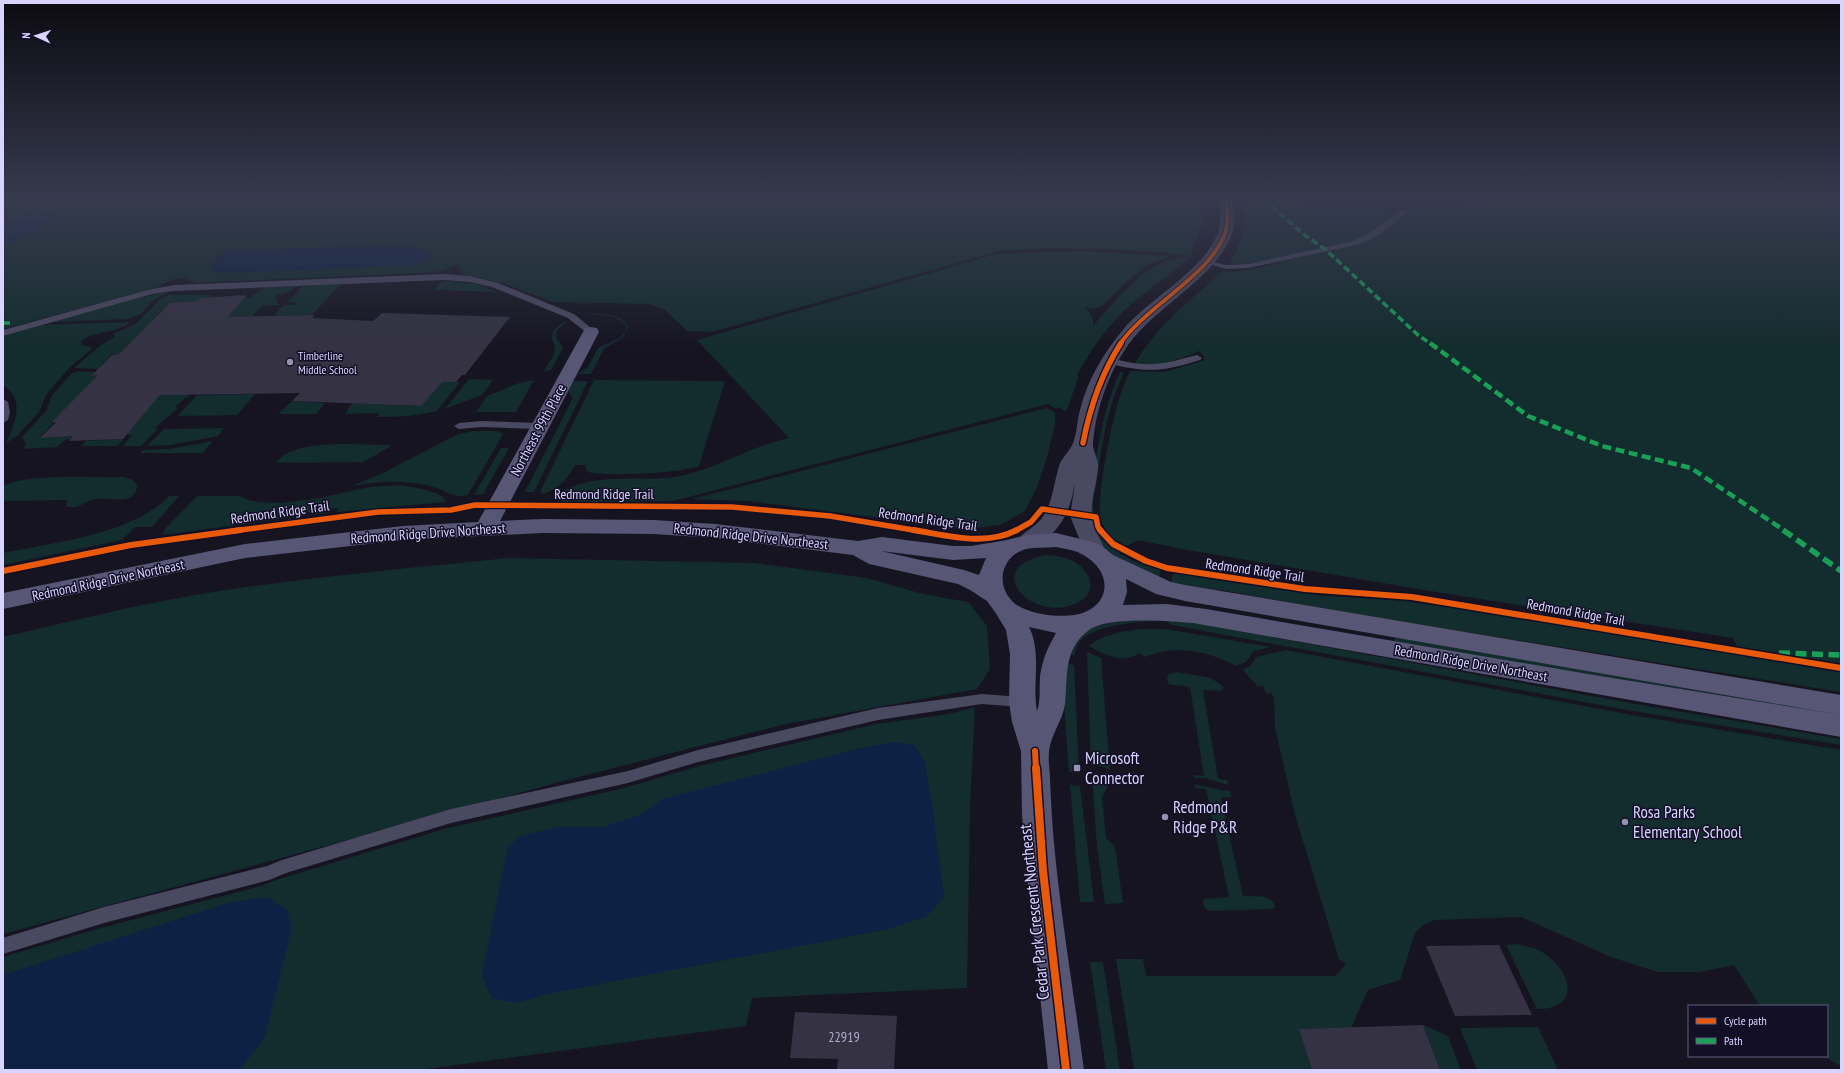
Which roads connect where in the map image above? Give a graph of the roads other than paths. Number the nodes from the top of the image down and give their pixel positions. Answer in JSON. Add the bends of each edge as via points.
{"nodes":[{"id":1,"x":1217,"y":249,"type":"edge"},
{"id":2,"x":1327,"y":249,"type":"edge"},
{"id":3,"x":1207,"y":262,"type":"junction"},
{"id":4,"x":3,"y":332,"type":"edge"},
{"id":5,"x":591,"y":332,"type":"joint"},
{"id":6,"x":1197,"y":358,"type":"dead end"},
{"id":7,"x":1110,"y":361,"type":"junction"},
{"id":8,"x":3,"y":402,"type":"edge"},
{"id":9,"x":3,"y":420,"type":"edge"},
{"id":10,"x":460,"y":426,"type":"dead end"},
{"id":11,"x":540,"y":426,"type":"junction"},
{"id":12,"x":1082,"y":443,"type":"junction"},
{"id":13,"x":485,"y":528,"type":"junction"},
{"id":14,"x":1019,"y":545,"type":"junction"},
{"id":15,"x":858,"y":548,"type":"junction"},
{"id":16,"x":1100,"y":556,"type":"junction"},
{"id":17,"x":3,"y":601,"type":"edge"},
{"id":18,"x":999,"y":602,"type":"junction"},
{"id":19,"x":1091,"y":619,"type":"junction"},
{"id":20,"x":1022,"y":702,"type":"junction"},
{"id":21,"x":1841,"y":705,"type":"edge"},
{"id":22,"x":1841,"y":726,"type":"edge"},
{"id":23,"x":1035,"y":751,"type":"junction"},
{"id":24,"x":3,"y":946,"type":"edge"},
{"id":25,"x":1066,"y":1070,"type":"edge"}],
"edges":[{"from":1,"to":3,"type":"street"},
{"from":2,"to":3,"type":"lane","via":[[1248,266],[1226,267]]},
{"from":3,"to":7,"type":"street","via":[[1140,320]]},
{"from":4,"to":5,"type":"lane","via":[[174,288],[443,277],[470,279],[495,285],[570,316]]},
{"from":5,"to":11,"type":"street","name":"Northeast 99th Place"},
{"from":6,"to":7,"type":"lane","via":[[1159,369],[1133,367]]},
{"from":7,"to":12,"type":"street","via":[[1089,409]]},
{"from":8,"to":9,"type":"lane"},
{"from":10,"to":11,"type":"lane"},
{"from":11,"to":13,"type":"street","name":"Northeast 99th Place"},
{"from":12,"to":14,"type":"street","via":[[1070,462],[1058,513],[1040,534]]},
{"from":12,"to":16,"type":"street","via":[[1088,464],[1082,524]]},
{"from":13,"to":15,"type":"street","name":"Redmond Ridge Drive Northeast","via":[[654,526]]},
{"from":13,"to":17,"type":"street","name":"Redmond Ridge Drive Northeast","via":[[312,542],[245,552]]},
{"from":14,"to":15,"type":"street","name":"Redmond Ridge Drive Northeast","via":[[971,553],[882,544]]},
{"from":14,"to":16,"type":"street","name":"Redmond Ridge Drive Northeast","via":[[1056,540]]},
{"from":14,"to":18,"type":"street","via":[[993,563],[989,578]]},
{"from":15,"to":18,"type":"street","name":"Redmond Ridge Drive Northeast","via":[[877,559],[964,578],[978,584]]},
{"from":16,"to":19,"type":"street","via":[[1114,574],[1117,584],[1110,605]]},
{"from":16,"to":21,"type":"street","name":"Redmond Ridge Drive Northeast","via":[[1164,588],[1185,593]]},
{"from":18,"to":19,"type":"street","name":"Redmond Ridge Drive Northeast","via":[[1030,620],[1046,625]]},
{"from":18,"to":20,"type":"street","name":"Cedar Park Crescent Northeast","via":[[1018,630],[1024,664]]},
{"from":19,"to":22,"type":"street","name":"Redmond Ridge Drive Northeast","via":[[1144,612],[1186,614]]},
{"from":19,"to":23,"type":"street","name":"Cedar Park Crescent Northeast","via":[[1064,639],[1056,657],[1052,705]]},
{"from":20,"to":23,"type":"street","name":"Cedar Park Crescent Northeast","via":[[1025,722]]},
{"from":20,"to":24,"type":"lane","via":[[982,699],[878,714],[698,756],[628,777],[451,816],[282,867],[270,873],[104,915]]},
{"from":23,"to":25,"type":"street","name":"Cedar Park Crescent Northeast","via":[[1041,865]]}]}
